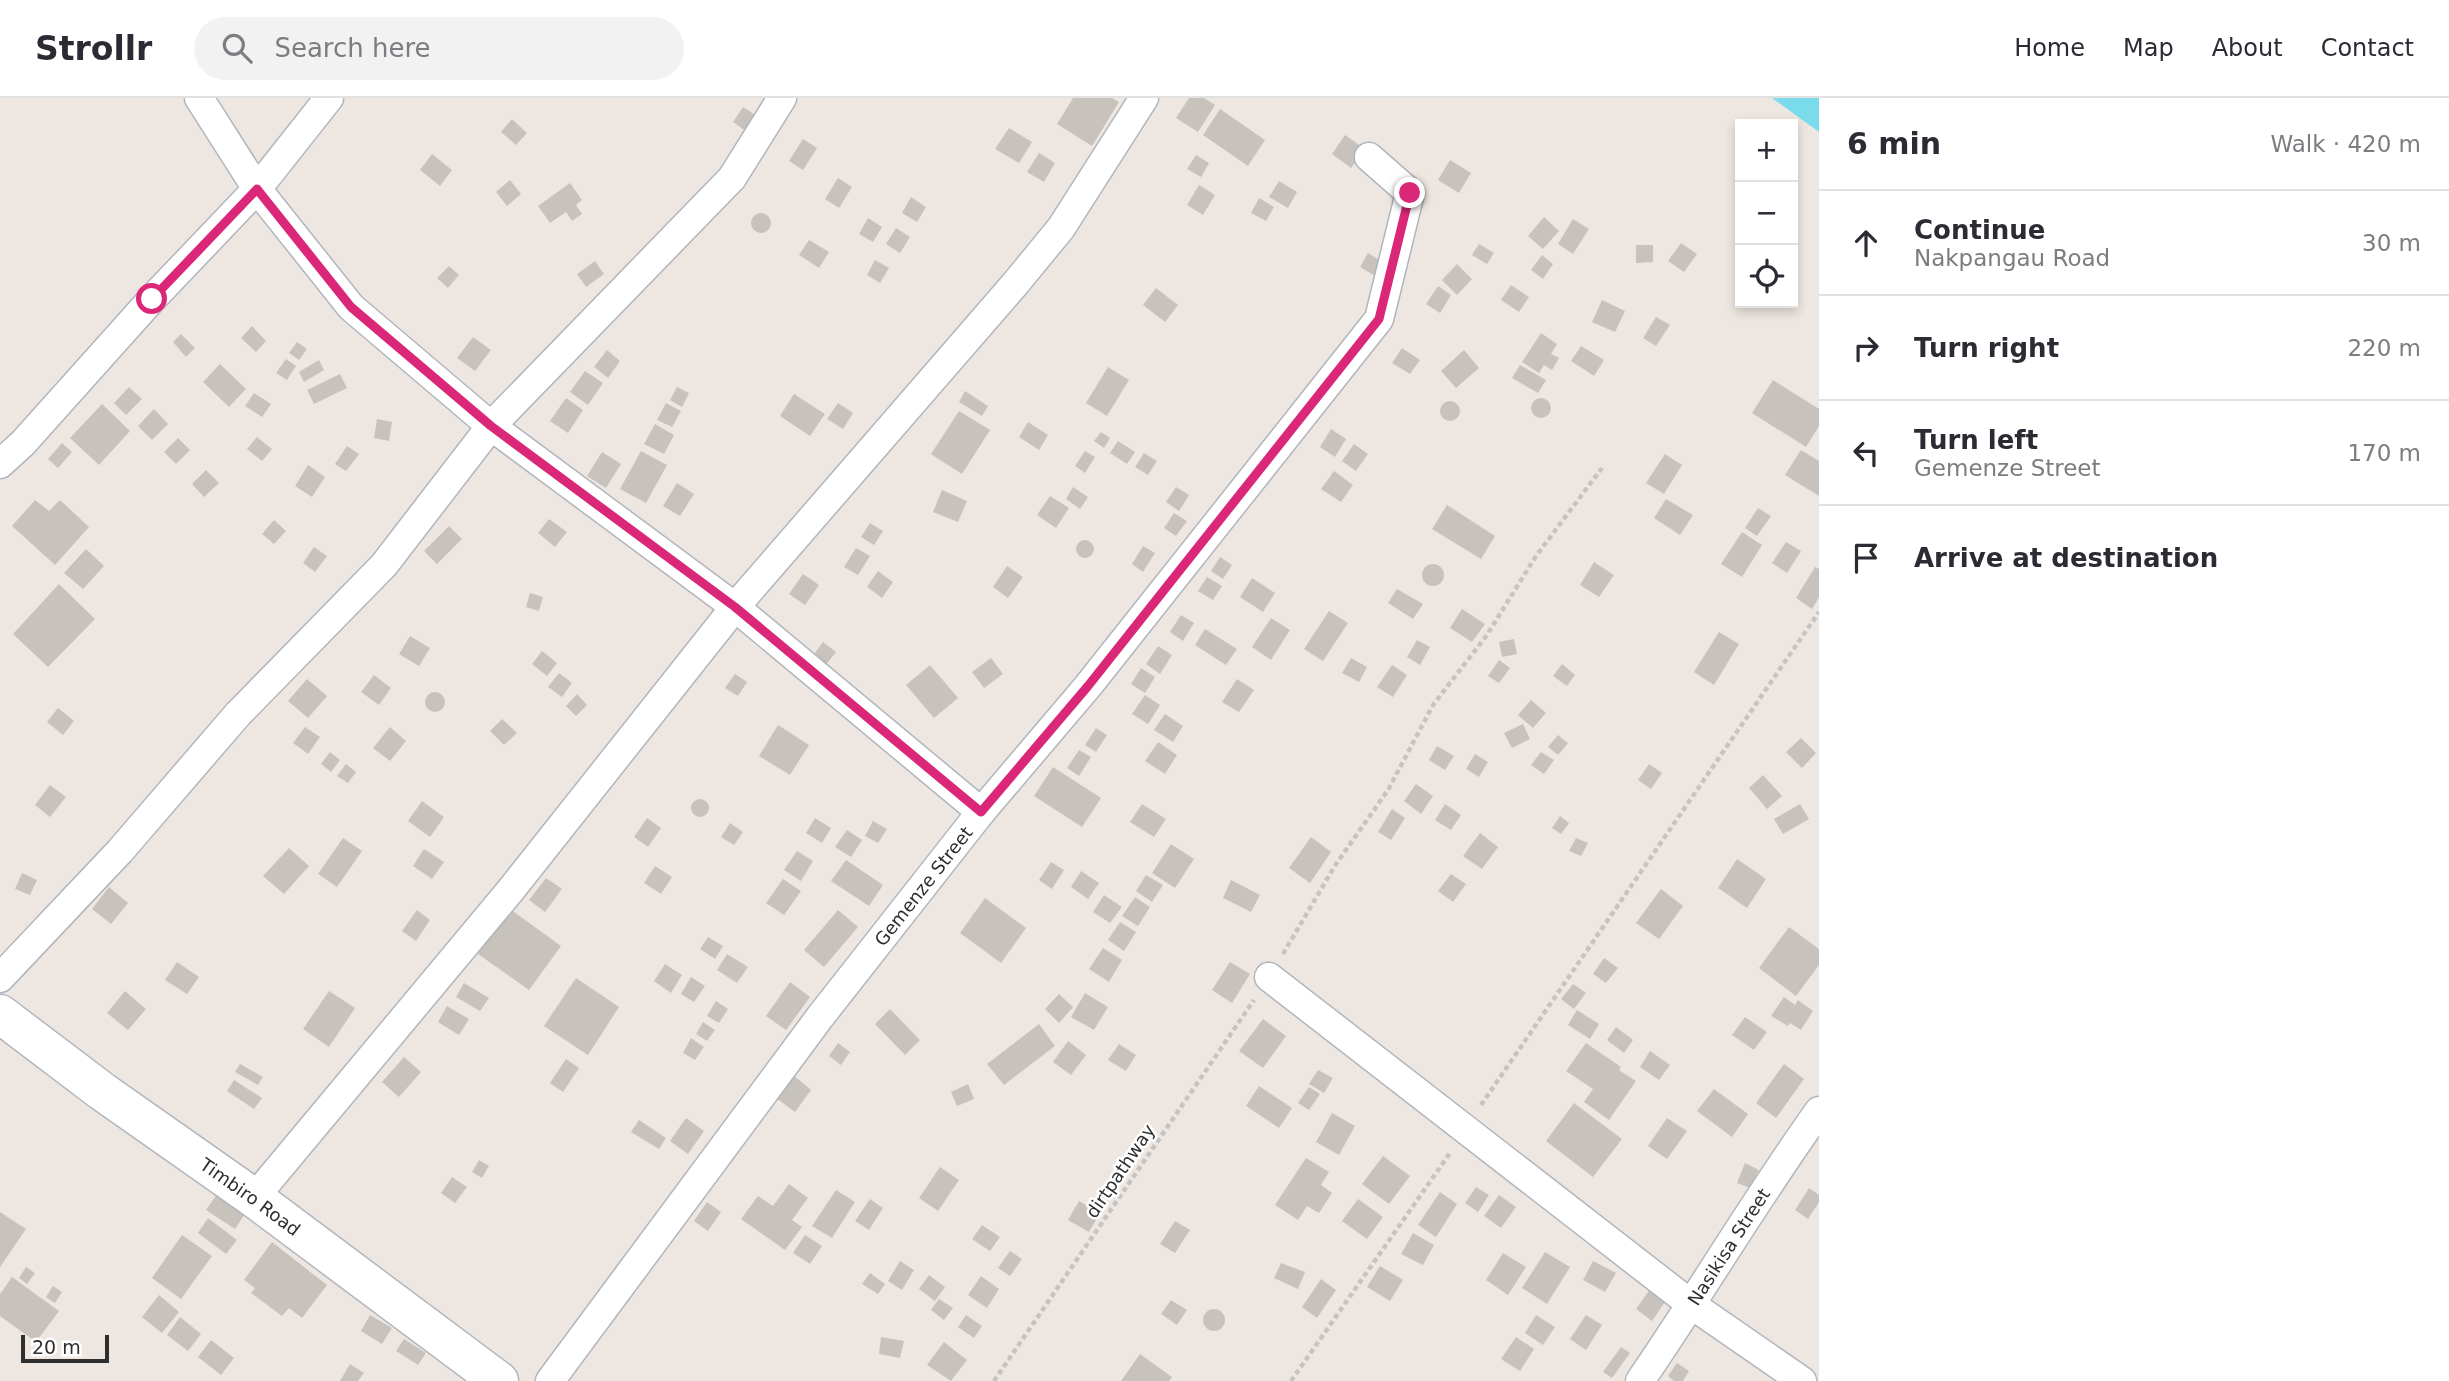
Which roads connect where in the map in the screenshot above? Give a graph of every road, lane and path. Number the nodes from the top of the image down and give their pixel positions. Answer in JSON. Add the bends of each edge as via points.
{"nodes":[{"id":1,"x":199,"y":98,"type":"edge"},
{"id":2,"x":329,"y":98,"type":"edge"},
{"id":3,"x":782,"y":98,"type":"edge"},
{"id":4,"x":1144,"y":98,"type":"edge"},
{"id":5,"x":1369,"y":157,"type":"dead end"},
{"id":6,"x":257,"y":189,"type":"junction"},
{"id":7,"x":491,"y":426,"type":"junction"},
{"id":8,"x":0,"y":464,"type":"edge"},
{"id":9,"x":1602,"y":468,"type":"dead end"},
{"id":10,"x":735,"y":607,"type":"junction"},
{"id":11,"x":1819,"y":612,"type":"edge"},
{"id":12,"x":981,"y":812,"type":"junction"},
{"id":13,"x":1269,"y":977,"type":"junction"},
{"id":14,"x":0,"y":978,"type":"edge"},
{"id":15,"x":0,"y":1014,"type":"edge"},
{"id":16,"x":1819,"y":1111,"type":"edge"},
{"id":17,"x":1465,"y":1130,"type":"junction"},
{"id":18,"x":254,"y":1198,"type":"junction"},
{"id":19,"x":1692,"y":1305,"type":"junction"},
{"id":20,"x":499,"y":1381,"type":"edge"},
{"id":21,"x":550,"y":1381,"type":"edge"},
{"id":22,"x":993,"y":1381,"type":"edge"},
{"id":23,"x":1291,"y":1381,"type":"edge"},
{"id":24,"x":1640,"y":1381,"type":"edge"},
{"id":25,"x":1802,"y":1381,"type":"edge"}],
"edges":[{"from":1,"to":6,"type":"street"},
{"from":2,"to":6,"type":"street"},
{"from":3,"to":7,"type":"street","via":[[732,178]]},
{"from":4,"to":10,"type":"street","via":[[1061,228]]},
{"from":5,"to":12,"type":"street","name":"Gemenze Street","via":[[1410,193],[1379,319],[1088,686]]},
{"from":6,"to":7,"type":"street","via":[[351,307]]},
{"from":6,"to":8,"type":"street"},
{"from":7,"to":10,"type":"street"},
{"from":7,"to":14,"type":"street","via":[[384,565],[238,714],[120,851]]},
{"from":9,"to":13,"type":"path","name":"dirtpathway","via":[[1433,705],[1388,790],[1334,867]]},
{"from":10,"to":12,"type":"street"},
{"from":10,"to":18,"type":"street","via":[[510,891]]},
{"from":11,"to":17,"type":"path"},
{"from":12,"to":21,"type":"street","name":"Gemenze Street","via":[[820,1017]]},
{"from":13,"to":17,"type":"street"},
{"from":13,"to":22,"type":"path","name":"dirtpathway"},
{"from":15,"to":18,"type":"main road","name":"Timbiro Road"},
{"from":16,"to":19,"type":"street","name":"Nasikisa Street"},
{"from":17,"to":19,"type":"street"},
{"from":17,"to":23,"type":"path"},
{"from":18,"to":20,"type":"main road","name":"Timbiro Road"},
{"from":19,"to":24,"type":"street","name":"Nasikisa Street"},
{"from":19,"to":25,"type":"street"}]}
